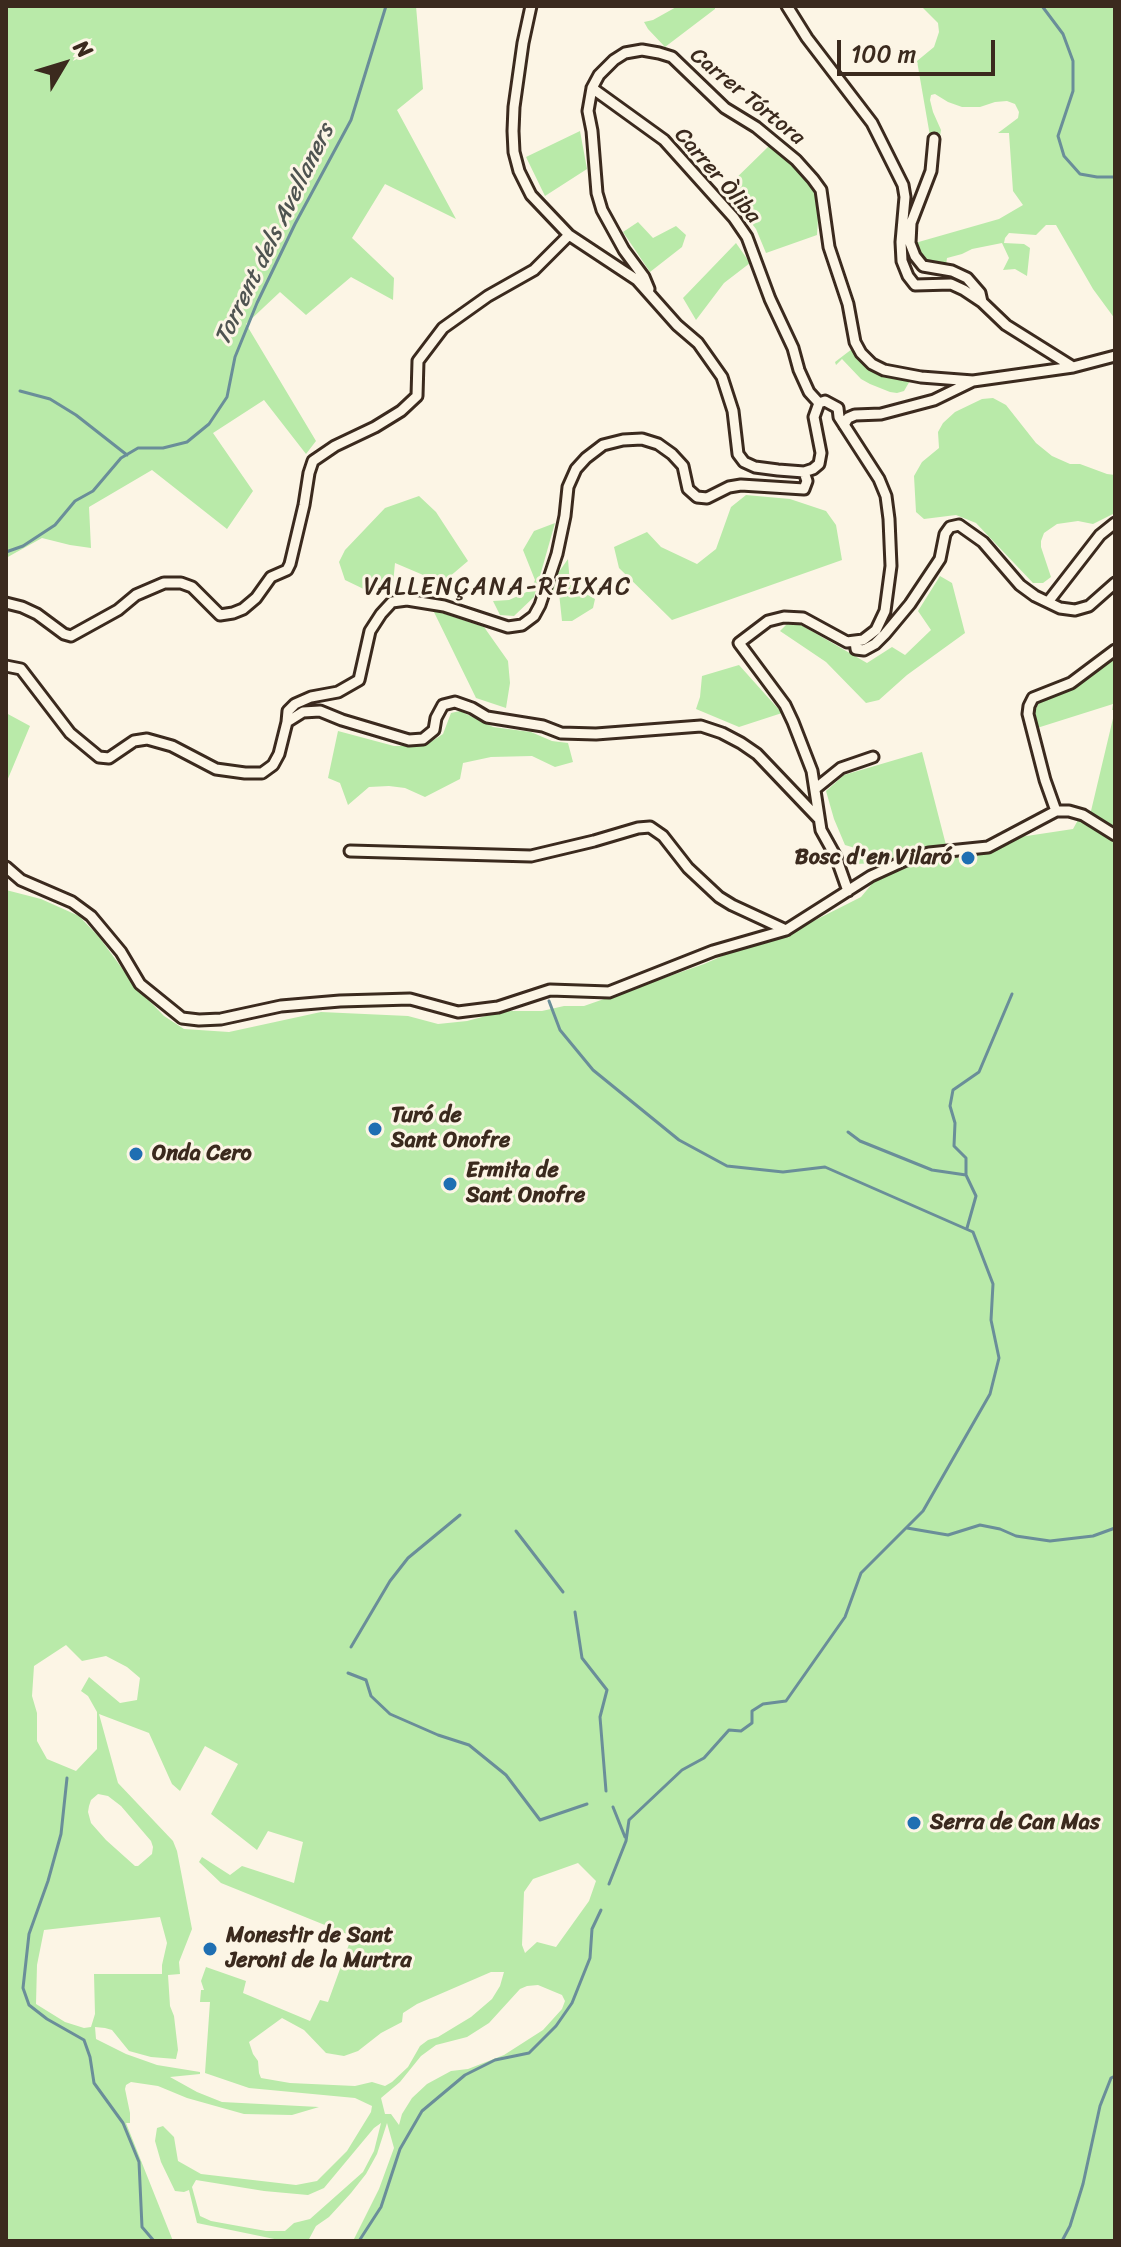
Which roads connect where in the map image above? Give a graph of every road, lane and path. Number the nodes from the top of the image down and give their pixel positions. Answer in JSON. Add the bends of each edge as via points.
{"nodes":[{"id":1,"x":531,"y":6,"type":"edge"},
{"id":2,"x":787,"y":6,"type":"edge"},
{"id":3,"x":592,"y":88,"type":"junction"},
{"id":4,"x":934,"y":139,"type":"dead end"},
{"id":5,"x":569,"y":235,"type":"junction"},
{"id":6,"x":652,"y":296,"type":"junction"},
{"id":7,"x":982,"y":302,"type":"junction"},
{"id":8,"x":1115,"y":356,"type":"edge"},
{"id":9,"x":1073,"y":367,"type":"junction"},
{"id":10,"x":973,"y":381,"type":"junction"},
{"id":11,"x":819,"y":403,"type":"junction"},
{"id":12,"x":844,"y":425,"type":"junction"},
{"id":13,"x":804,"y":472,"type":"junction"},
{"id":14,"x":1115,"y":523,"type":"edge"},
{"id":15,"x":1115,"y":583,"type":"edge"},
{"id":16,"x":1048,"y":602,"type":"junction"},
{"id":17,"x":6,"y":603,"type":"edge"},
{"id":18,"x":855,"y":641,"type":"junction"},
{"id":19,"x":1115,"y":650,"type":"edge"},
{"id":20,"x":6,"y":666,"type":"edge"},
{"id":21,"x":287,"y":722,"type":"junction"},
{"id":22,"x":873,"y":757,"type":"dead end"},
{"id":23,"x":815,"y":789,"type":"junction"},
{"id":24,"x":1056,"y":811,"type":"junction"},
{"id":25,"x":819,"y":820,"type":"junction"},
{"id":26,"x":1115,"y":835,"type":"edge"},
{"id":27,"x":350,"y":851,"type":"dead end"},
{"id":28,"x":6,"y":867,"type":"edge"},
{"id":29,"x":848,"y":891,"type":"junction"},
{"id":30,"x":786,"y":930,"type":"junction"}],
"edges":[{"from":1,"to":5,"type":"street","via":[[514,107],[514,152],[531,195]]},
{"from":2,"to":7,"type":"street","via":[[872,123],[903,185],[902,261],[908,276],[915,285],[951,284]]},
{"from":3,"to":6,"type":"street","via":[[588,111],[597,193],[611,229]]},
{"from":3,"to":10,"type":"street","name":"Carrer Tórtora","via":[[625,53],[642,50],[672,57],[725,108],[796,160],[821,190],[829,247],[861,353],[884,370]]},
{"from":3,"to":11,"type":"street","name":"Carrer Òliba","via":[[664,140],[741,227],[799,370]]},
{"from":4,"to":7,"type":"street","via":[[931,171],[911,223],[910,243],[923,266],[967,278]]},
{"from":5,"to":6,"type":"street","via":[[637,280]]},
{"from":5,"to":17,"type":"street","via":[[534,270],[443,328],[418,361],[417,396],[401,411],[313,461],[290,564],[243,609],[220,615],[192,587],[164,583],[71,636],[37,614]]},
{"from":6,"to":13,"type":"street","via":[[698,343],[722,377],[744,462]]},
{"from":7,"to":9,"type":"street","via":[[1006,325]]},
{"from":8,"to":9,"type":"street"},
{"from":9,"to":10,"type":"street"},
{"from":10,"to":12,"type":"street","via":[[934,400],[855,415]]},
{"from":11,"to":12,"type":"street","via":[[831,402],[838,408]]},
{"from":11,"to":13,"type":"street","via":[[814,417],[819,464]]},
{"from":12,"to":18,"type":"street","via":[[879,479],[889,519],[891,566],[885,611],[876,630]]},
{"from":13,"to":21,"type":"street","via":[[804,489],[741,485],[697,497],[688,489],[683,466],[658,444],[642,439],[603,445],[576,469],[568,487],[557,554],[534,616],[508,627],[444,606],[392,602],[370,631],[359,680],[295,704]]},
{"from":14,"to":16,"type":"street"},
{"from":15,"to":16,"type":"street","via":[[1089,606],[1075,610]]},
{"from":16,"to":18,"type":"street","via":[[1020,585],[983,542],[959,525],[945,534],[940,559],[885,634],[864,650],[856,649]]},
{"from":18,"to":23,"type":"street","via":[[847,642],[803,618],[784,617],[768,621],[739,643],[785,705]]},
{"from":19,"to":24,"type":"street","via":[[1071,683],[1033,698],[1029,706]]},
{"from":20,"to":21,"type":"street","via":[[21,669],[70,733],[99,757],[109,758],[134,741],[147,739],[216,769],[262,773],[279,754]]},
{"from":21,"to":25,"type":"street","via":[[303,712],[320,711],[409,740],[423,739],[434,730],[443,705],[455,702],[487,717],[561,733],[701,726],[757,754]]},
{"from":22,"to":23,"type":"street","via":[[841,768]]},
{"from":23,"to":25,"type":"street"},
{"from":24,"to":26,"type":"street","via":[[1083,815]]},
{"from":24,"to":29,"type":"street","via":[[988,847],[906,860]]},
{"from":25,"to":29,"type":"street"},
{"from":27,"to":30,"type":"street","via":[[531,856],[650,827],[719,897]]},
{"from":28,"to":30,"type":"street","via":[[91,916],[140,984],[182,1018],[199,1020],[340,1001],[410,999],[458,1012],[498,1007],[550,990],[609,992],[713,951]]},
{"from":29,"to":30,"type":"street"}]}
